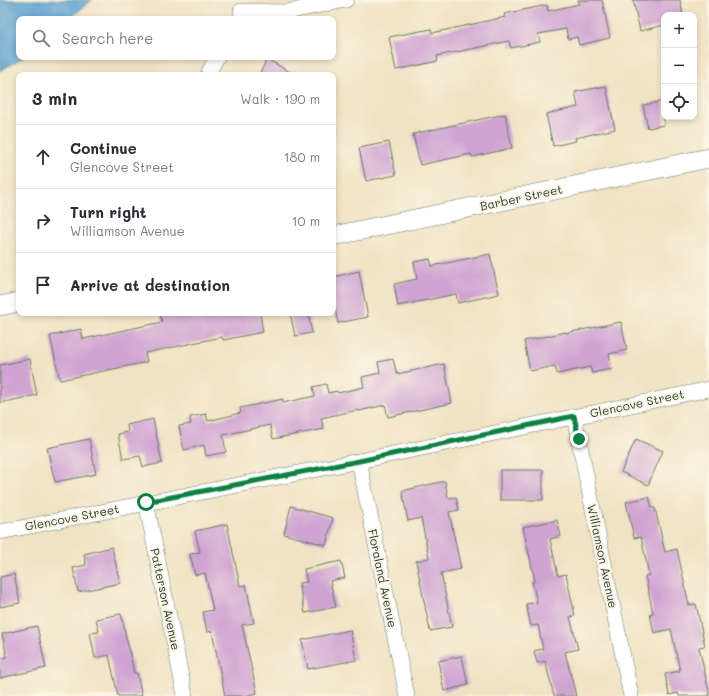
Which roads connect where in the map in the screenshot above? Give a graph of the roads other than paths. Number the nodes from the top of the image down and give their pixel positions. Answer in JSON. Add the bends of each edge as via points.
{"nodes":[{"id":1,"x":346,"y":0,"type":"edge"},
{"id":2,"x":243,"y":10,"type":"edge"},
{"id":3,"x":215,"y":60,"type":"edge"},
{"id":4,"x":209,"y":72,"type":"edge"},
{"id":5,"x":709,"y":158,"type":"edge"},
{"id":6,"x":336,"y":235,"type":"edge"},
{"id":7,"x":16,"y":303,"type":"edge"},
{"id":8,"x":0,"y":306,"type":"edge"},
{"id":9,"x":709,"y":389,"type":"edge"},
{"id":10,"x":574,"y":416,"type":"junction"},
{"id":11,"x":359,"y":461,"type":"junction"},
{"id":12,"x":146,"y":502,"type":"junction"},
{"id":13,"x":0,"y":532,"type":"edge"},
{"id":14,"x":185,"y":696,"type":"edge"},
{"id":15,"x":407,"y":696,"type":"edge"},
{"id":16,"x":631,"y":696,"type":"edge"}],
"edges":[{"from":1,"to":2,"type":"street","via":[[287,12]]},
{"from":3,"to":4,"type":"street"},
{"from":5,"to":6,"type":"street","name":"Barber Street"},
{"from":7,"to":8,"type":"street"},
{"from":9,"to":10,"type":"street","name":"Glencove Street"},
{"from":10,"to":11,"type":"street","name":"Glencove Street"},
{"from":10,"to":16,"type":"street","name":"Williamson Avenue"},
{"from":11,"to":12,"type":"street","name":"Glencove Street"},
{"from":11,"to":15,"type":"street","name":"Floraland Avenue"},
{"from":12,"to":13,"type":"street","name":"Glencove Street"},
{"from":12,"to":14,"type":"street","name":"Patterson Avenue"}]}
